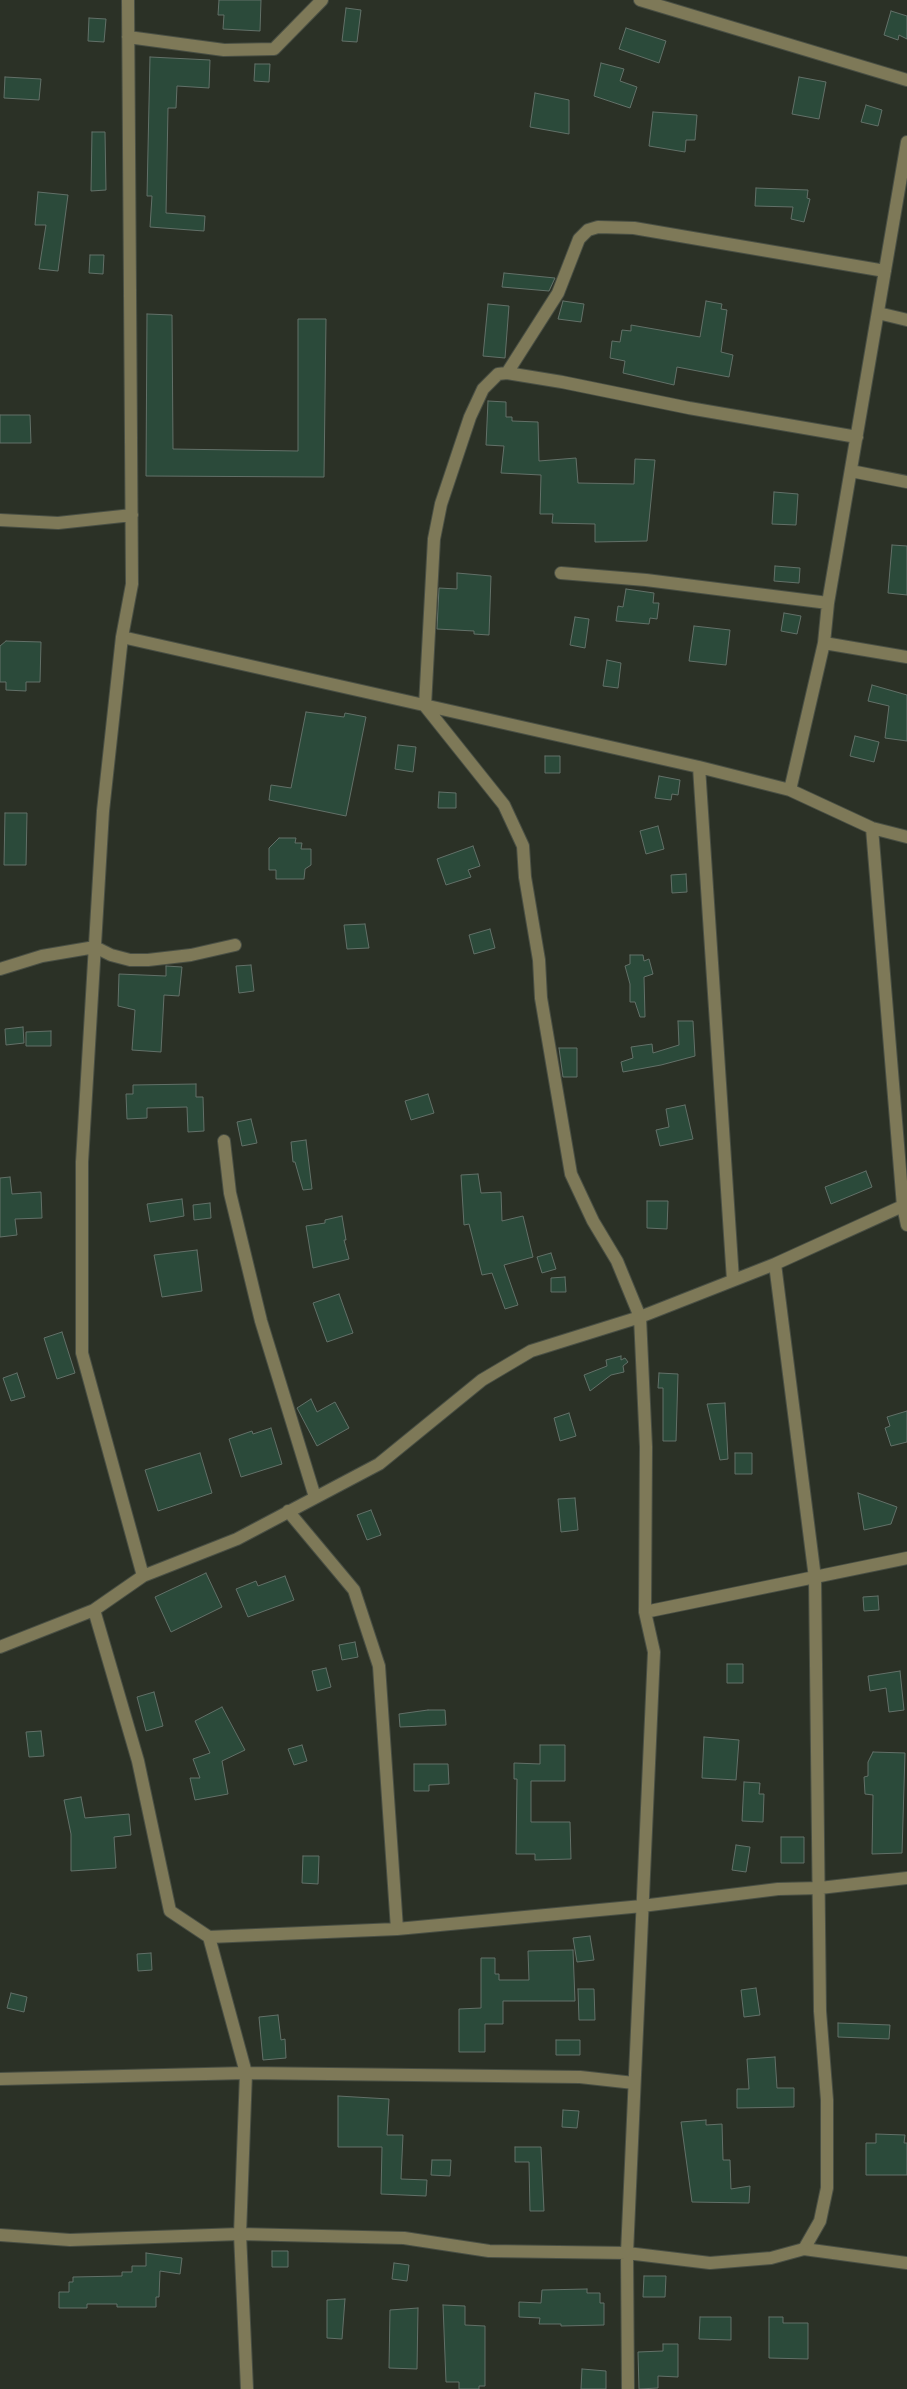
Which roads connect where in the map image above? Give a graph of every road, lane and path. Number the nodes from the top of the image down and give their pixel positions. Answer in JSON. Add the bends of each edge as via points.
{"nodes":[{"id":1,"x":128,"y":0,"type":"edge"},
{"id":2,"x":322,"y":0,"type":"edge"},
{"id":3,"x":640,"y":0,"type":"edge"},
{"id":4,"x":673,"y":6,"type":"edge"},
{"id":5,"x":128,"y":37,"type":"junction"},
{"id":6,"x":907,"y":80,"type":"edge"},
{"id":7,"x":907,"y":142,"type":"edge"},
{"id":8,"x":885,"y":271,"type":"junction"},
{"id":9,"x":878,"y":313,"type":"junction"},
{"id":10,"x":907,"y":320,"type":"edge"},
{"id":11,"x":507,"y":373,"type":"junction"},
{"id":12,"x":857,"y":437,"type":"junction"},
{"id":13,"x":851,"y":471,"type":"junction"},
{"id":14,"x":907,"y":482,"type":"edge"},
{"id":15,"x":132,"y":515,"type":"junction"},
{"id":16,"x":0,"y":520,"type":"edge"},
{"id":17,"x":561,"y":573,"type":"dead end"},
{"id":18,"x":828,"y":603,"type":"junction"},
{"id":19,"x":122,"y":638,"type":"junction"},
{"id":20,"x":824,"y":643,"type":"junction"},
{"id":21,"x":907,"y":657,"type":"edge"},
{"id":22,"x":425,"y":706,"type":"junction"},
{"id":23,"x":699,"y":767,"type":"junction"},
{"id":24,"x":790,"y":790,"type":"junction"},
{"id":25,"x":872,"y":828,"type":"junction"},
{"id":26,"x":907,"y":837,"type":"edge"},
{"id":27,"x":235,"y":945,"type":"dead end"},
{"id":28,"x":95,"y":947,"type":"junction"},
{"id":29,"x":0,"y":969,"type":"edge"},
{"id":30,"x":224,"y":1141,"type":"dead end"},
{"id":31,"x":905,"y":1205,"type":"edge"},
{"id":32,"x":907,"y":1225,"type":"edge"},
{"id":33,"x":775,"y":1264,"type":"junction"},
{"id":34,"x":733,"y":1280,"type":"junction"},
{"id":35,"x":640,"y":1317,"type":"junction"},
{"id":36,"x":316,"y":1497,"type":"junction"},
{"id":37,"x":288,"y":1511,"type":"junction"},
{"id":38,"x":907,"y":1558,"type":"edge"},
{"id":39,"x":143,"y":1576,"type":"junction"},
{"id":40,"x":815,"y":1578,"type":"junction"},
{"id":41,"x":94,"y":1610,"type":"junction"},
{"id":42,"x":645,"y":1612,"type":"junction"},
{"id":43,"x":0,"y":1647,"type":"edge"},
{"id":44,"x":907,"y":1878,"type":"edge"},
{"id":45,"x":820,"y":1888,"type":"junction"},
{"id":46,"x":642,"y":1906,"type":"junction"},
{"id":47,"x":397,"y":1929,"type":"junction"},
{"id":48,"x":209,"y":1937,"type":"junction"},
{"id":49,"x":246,"y":2073,"type":"junction"},
{"id":50,"x":0,"y":2079,"type":"edge"},
{"id":51,"x":634,"y":2083,"type":"junction"},
{"id":52,"x":240,"y":2234,"type":"junction"},
{"id":53,"x":0,"y":2235,"type":"edge"},
{"id":54,"x":804,"y":2249,"type":"junction"},
{"id":55,"x":627,"y":2253,"type":"junction"},
{"id":56,"x":907,"y":2263,"type":"edge"},
{"id":57,"x":247,"y":2389,"type":"edge"},
{"id":58,"x":628,"y":2389,"type":"edge"}],
"edges":[{"from":1,"to":5,"type":"street"},
{"from":2,"to":5,"type":"street","via":[[274,49],[224,50]]},
{"from":3,"to":4,"type":"street"},
{"from":4,"to":6,"type":"street"},
{"from":5,"to":15,"type":"street"},
{"from":7,"to":8,"type":"street"},
{"from":8,"to":9,"type":"street"},
{"from":8,"to":11,"type":"street","via":[[634,228],[588,230],[579,239],[558,293]]},
{"from":9,"to":10,"type":"street"},
{"from":9,"to":12,"type":"street"},
{"from":11,"to":12,"type":"street"},
{"from":11,"to":22,"type":"street","via":[[498,374],[483,389],[470,417],[441,504],[434,539]]},
{"from":12,"to":13,"type":"street"},
{"from":13,"to":14,"type":"street"},
{"from":13,"to":18,"type":"street"},
{"from":15,"to":16,"type":"street","via":[[58,523]]},
{"from":15,"to":19,"type":"street","via":[[132,584]]},
{"from":17,"to":18,"type":"street","via":[[646,580]]},
{"from":18,"to":20,"type":"street"},
{"from":19,"to":22,"type":"street"},
{"from":19,"to":28,"type":"street","via":[[103,811]]},
{"from":20,"to":21,"type":"street"},
{"from":20,"to":24,"type":"street"},
{"from":22,"to":23,"type":"street"},
{"from":22,"to":35,"type":"street","via":[[504,805],[523,846],[525,877],[540,960],[541,998],[571,1174],[593,1221],[617,1261]]},
{"from":23,"to":24,"type":"street"},
{"from":23,"to":34,"type":"street"},
{"from":24,"to":25,"type":"street"},
{"from":25,"to":26,"type":"street"},
{"from":25,"to":31,"type":"street"},
{"from":27,"to":28,"type":"street","via":[[148,960],[111,955]]},
{"from":28,"to":29,"type":"street","via":[[42,956]]},
{"from":28,"to":39,"type":"street","via":[[82,1162],[82,1353]]},
{"from":30,"to":36,"type":"street","via":[[230,1193],[261,1322]]},
{"from":31,"to":32,"type":"street"},
{"from":31,"to":33,"type":"street"},
{"from":33,"to":34,"type":"street"},
{"from":33,"to":40,"type":"street"},
{"from":34,"to":35,"type":"street"},
{"from":35,"to":36,"type":"street","via":[[531,1351],[482,1380],[379,1464]]},
{"from":35,"to":42,"type":"street","via":[[646,1448]]},
{"from":36,"to":37,"type":"street"},
{"from":37,"to":39,"type":"street","via":[[237,1538]]},
{"from":37,"to":47,"type":"street","via":[[354,1590],[379,1666]]},
{"from":38,"to":40,"type":"street"},
{"from":39,"to":41,"type":"street"},
{"from":40,"to":42,"type":"street"},
{"from":40,"to":45,"type":"street"},
{"from":41,"to":43,"type":"street"},
{"from":41,"to":48,"type":"street","via":[[138,1761],[170,1911]]},
{"from":42,"to":46,"type":"street","via":[[654,1652]]},
{"from":44,"to":45,"type":"street"},
{"from":45,"to":46,"type":"street","via":[[778,1889]]},
{"from":45,"to":54,"type":"street","via":[[820,2012],[827,2100],[827,2188],[820,2221]]},
{"from":46,"to":47,"type":"street"},
{"from":46,"to":51,"type":"street"},
{"from":47,"to":48,"type":"street"},
{"from":48,"to":49,"type":"street"},
{"from":49,"to":50,"type":"street"},
{"from":49,"to":51,"type":"street","via":[[580,2077]]},
{"from":49,"to":52,"type":"street"},
{"from":51,"to":55,"type":"street"},
{"from":52,"to":53,"type":"street","via":[[70,2240]]},
{"from":52,"to":55,"type":"street","via":[[404,2238],[489,2251]]},
{"from":52,"to":57,"type":"street"},
{"from":54,"to":55,"type":"street","via":[[771,2258],[710,2263]]},
{"from":54,"to":56,"type":"street"},
{"from":55,"to":58,"type":"street"}]}
